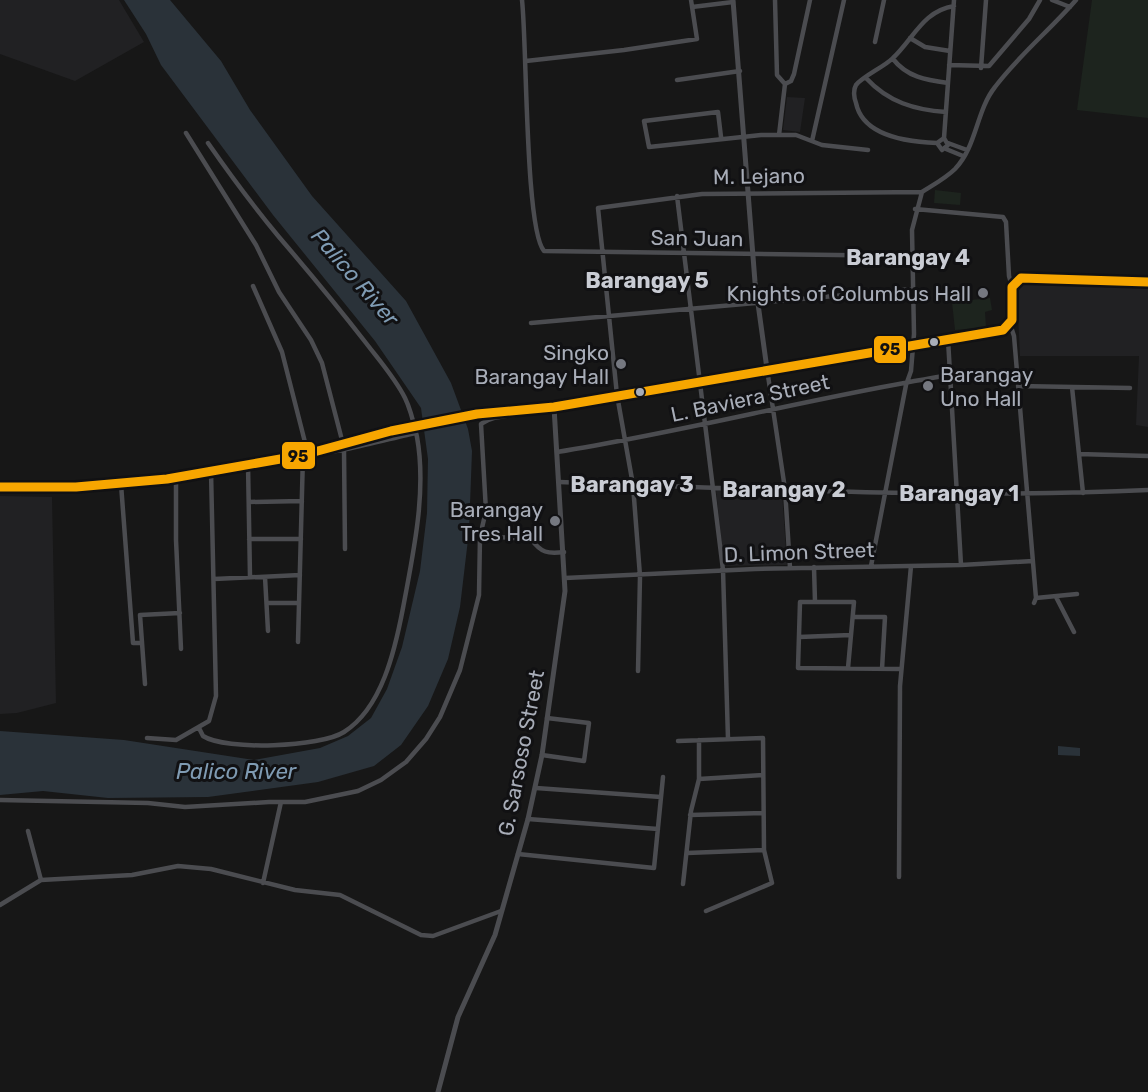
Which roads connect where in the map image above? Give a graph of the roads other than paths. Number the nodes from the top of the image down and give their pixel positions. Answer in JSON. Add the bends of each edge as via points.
{"nodes":[{"id":1,"x":522,"y":0,"type":"edge"},
{"id":2,"x":691,"y":0,"type":"edge"},
{"id":3,"x":775,"y":0,"type":"edge"},
{"id":4,"x":810,"y":0,"type":"edge"},
{"id":5,"x":844,"y":0,"type":"edge"},
{"id":6,"x":884,"y":0,"type":"edge"},
{"id":7,"x":986,"y":0,"type":"edge"},
{"id":8,"x":1040,"y":0,"type":"edge"},
{"id":9,"x":1052,"y":0,"type":"edge"},
{"id":10,"x":1076,"y":0,"type":"edge"},
{"id":11,"x":733,"y":1,"type":"edge"},
{"id":12,"x":954,"y":3,"type":"edge"},
{"id":13,"x":692,"y":7,"type":"junction"},
{"id":14,"x":1070,"y":7,"type":"junction"},
{"id":15,"x":910,"y":38,"type":"junction"},
{"id":16,"x":875,"y":42,"type":"dead end"},
{"id":17,"x":950,"y":51,"type":"junction"},
{"id":18,"x":893,"y":59,"type":"junction"},
{"id":19,"x":526,"y":61,"type":"junction"},
{"id":20,"x":949,"y":66,"type":"junction"},
{"id":21,"x":981,"y":68,"type":"junction"},
{"id":22,"x":740,"y":71,"type":"junction"},
{"id":23,"x":866,"y":78,"type":"junction"},
{"id":24,"x":677,"y":80,"type":"dead end"},
{"id":25,"x":948,"y":83,"type":"junction"},
{"id":26,"x":785,"y":84,"type":"junction"},
{"id":27,"x":945,"y":112,"type":"junction"},
{"id":28,"x":186,"y":133,"type":"dead end"},
{"id":29,"x":746,"y":135,"type":"junction"},
{"id":30,"x":779,"y":135,"type":"junction"},
{"id":31,"x":721,"y":137,"type":"junction"},
{"id":32,"x":944,"y":138,"type":"junction"},
{"id":33,"x":812,"y":141,"type":"junction"},
{"id":34,"x":208,"y":143,"type":"dead end"},
{"id":35,"x":937,"y":143,"type":"junction"},
{"id":36,"x":947,"y":146,"type":"junction"},
{"id":37,"x":868,"y":150,"type":"dead end"},
{"id":38,"x":967,"y":150,"type":"junction"},
{"id":39,"x":963,"y":156,"type":"junction"},
{"id":40,"x":750,"y":192,"type":"junction"},
{"id":41,"x":922,"y":192,"type":"junction"},
{"id":42,"x":677,"y":196,"type":"junction"},
{"id":43,"x":915,"y":209,"type":"junction"},
{"id":44,"x":603,"y":253,"type":"junction"},
{"id":45,"x":685,"y":254,"type":"junction"},
{"id":46,"x":754,"y":256,"type":"junction"},
{"id":47,"x":910,"y":256,"type":"junction"},
{"id":48,"x":1148,"y":282,"type":"edge"},
{"id":49,"x":253,"y":286,"type":"dead end"},
{"id":50,"x":1012,"y":287,"type":"junction"},
{"id":51,"x":912,"y":289,"type":"junction"},
{"id":52,"x":757,"y":301,"type":"junction"},
{"id":53,"x":690,"y":309,"type":"junction"},
{"id":54,"x":609,"y":316,"type":"junction"},
{"id":55,"x":531,"y":323,"type":"dead end"},
{"id":56,"x":1010,"y":324,"type":"junction"},
{"id":57,"x":948,"y":339,"type":"junction"},
{"id":58,"x":911,"y":346,"type":"junction"},
{"id":59,"x":767,"y":369,"type":"junction"},
{"id":60,"x":950,"y":375,"type":"junction"},
{"id":61,"x":699,"y":380,"type":"junction"},
{"id":62,"x":908,"y":382,"type":"junction"},
{"id":63,"x":1018,"y":386,"type":"junction"},
{"id":64,"x":1072,"y":387,"type":"junction"},
{"id":65,"x":1130,"y":388,"type":"dead end"},
{"id":66,"x":617,"y":395,"type":"junction"},
{"id":67,"x":554,"y":406,"type":"junction"},
{"id":68,"x":535,"y":409,"type":"junction"},
{"id":69,"x":773,"y":410,"type":"junction"},
{"id":70,"x":704,"y":424,"type":"junction"},
{"id":71,"x":416,"y":433,"type":"junction"},
{"id":72,"x":626,"y":441,"type":"junction"},
{"id":73,"x":343,"y":447,"type":"junction"},
{"id":74,"x":557,"y":452,"type":"junction"},
{"id":75,"x":1079,"y":454,"type":"junction"},
{"id":76,"x":306,"y":455,"type":"junction"},
{"id":77,"x":1148,"y":456,"type":"edge"},
{"id":78,"x":249,"y":464,"type":"junction"},
{"id":79,"x":211,"y":471,"type":"junction"},
{"id":80,"x":176,"y":477,"type":"junction"},
{"id":81,"x":559,"y":483,"type":"junction"},
{"id":82,"x":121,"y":484,"type":"junction"},
{"id":83,"x":633,"y":485,"type":"junction"},
{"id":84,"x":0,"y":487,"type":"edge"},
{"id":85,"x":714,"y":487,"type":"junction"},
{"id":86,"x":785,"y":489,"type":"junction"},
{"id":87,"x":1148,"y":490,"type":"edge"},
{"id":88,"x":884,"y":492,"type":"junction"},
{"id":89,"x":1083,"y":493,"type":"junction"},
{"id":90,"x":956,"y":494,"type":"junction"},
{"id":91,"x":1028,"y":494,"type":"junction"},
{"id":92,"x":302,"y":501,"type":"junction"},
{"id":93,"x":249,"y":502,"type":"junction"},
{"id":94,"x":480,"y":536,"type":"junction"},
{"id":95,"x":249,"y":539,"type":"junction"},
{"id":96,"x":301,"y":539,"type":"junction"},
{"id":97,"x":345,"y":549,"type":"dead end"},
{"id":98,"x":564,"y":552,"type":"junction"},
{"id":99,"x":1033,"y":561,"type":"junction"},
{"id":100,"x":961,"y":565,"type":"junction"},
{"id":101,"x":871,"y":566,"type":"junction"},
{"id":102,"x":911,"y":566,"type":"junction"},
{"id":103,"x":814,"y":567,"type":"junction"},
{"id":104,"x":790,"y":568,"type":"junction"},
{"id":105,"x":723,"y":570,"type":"junction"},
{"id":106,"x":300,"y":575,"type":"junction"},
{"id":107,"x":640,"y":576,"type":"junction"},
{"id":108,"x":250,"y":577,"type":"junction"},
{"id":109,"x":266,"y":577,"type":"junction"},
{"id":110,"x":565,"y":578,"type":"junction"},
{"id":111,"x":214,"y":579,"type":"junction"},
{"id":112,"x":1077,"y":594,"type":"dead end"},
{"id":113,"x":1056,"y":597,"type":"junction"},
{"id":114,"x":815,"y":602,"type":"junction"},
{"id":115,"x":267,"y":603,"type":"junction"},
{"id":116,"x":298,"y":603,"type":"junction"},
{"id":117,"x":180,"y":613,"type":"junction"},
{"id":118,"x":853,"y":617,"type":"junction"},
{"id":119,"x":268,"y":631,"type":"dead end"},
{"id":120,"x":1074,"y":632,"type":"dead end"},
{"id":121,"x":851,"y":635,"type":"junction"},
{"id":122,"x":799,"y":637,"type":"junction"},
{"id":123,"x":298,"y":642,"type":"dead end"},
{"id":124,"x":142,"y":643,"type":"junction"},
{"id":125,"x":181,"y":649,"type":"dead end"},
{"id":126,"x":848,"y":668,"type":"junction"},
{"id":127,"x":882,"y":669,"type":"junction"},
{"id":128,"x":901,"y":669,"type":"junction"},
{"id":129,"x":638,"y":671,"type":"dead end"},
{"id":130,"x":145,"y":684,"type":"dead end"},
{"id":131,"x":547,"y":718,"type":"junction"},
{"id":132,"x":199,"y":728,"type":"junction"},
{"id":133,"x":147,"y":738,"type":"dead end"},
{"id":134,"x":728,"y":740,"type":"junction"},
{"id":135,"x":678,"y":741,"type":"dead end"},
{"id":136,"x":699,"y":741,"type":"junction"},
{"id":137,"x":542,"y":755,"type":"junction"},
{"id":138,"x":763,"y":775,"type":"junction"},
{"id":139,"x":663,"y":777,"type":"dead end"},
{"id":140,"x":699,"y":778,"type":"junction"},
{"id":141,"x":536,"y":788,"type":"junction"},
{"id":142,"x":661,"y":797,"type":"junction"},
{"id":143,"x":0,"y":800,"type":"edge"},
{"id":144,"x":281,"y":802,"type":"junction"},
{"id":145,"x":764,"y":813,"type":"junction"},
{"id":146,"x":690,"y":815,"type":"junction"},
{"id":147,"x":528,"y":819,"type":"junction"},
{"id":148,"x":658,"y":829,"type":"junction"},
{"id":149,"x":28,"y":831,"type":"dead end"},
{"id":150,"x":764,"y":850,"type":"junction"},
{"id":151,"x":687,"y":853,"type":"junction"},
{"id":152,"x":518,"y":854,"type":"junction"},
{"id":153,"x":899,"y":877,"type":"dead end"},
{"id":154,"x":41,"y":880,"type":"junction"},
{"id":155,"x":262,"y":883,"type":"junction"},
{"id":156,"x":683,"y":884,"type":"dead end"},
{"id":157,"x":0,"y":905,"type":"edge"},
{"id":158,"x":501,"y":911,"type":"junction"},
{"id":159,"x":706,"y":911,"type":"dead end"},
{"id":160,"x":438,"y":1092,"type":"edge"}],
"edges":[{"from":1,"to":19,"type":"street"},
{"from":2,"to":13,"type":"street"},
{"from":3,"to":26,"type":"street","via":[[777,75]]},
{"from":4,"to":26,"type":"street","via":[[794,74]]},
{"from":5,"to":33,"type":"street"},
{"from":6,"to":16,"type":"street"},
{"from":7,"to":21,"type":"street"},
{"from":8,"to":21,"type":"street","via":[[995,61]]},
{"from":9,"to":14,"type":"street"},
{"from":10,"to":14,"type":"street"},
{"from":11,"to":13,"type":"street"},
{"from":11,"to":22,"type":"street"},
{"from":12,"to":15,"type":"street","via":[[931,13]]},
{"from":12,"to":17,"type":"street"},
{"from":13,"to":19,"type":"street","via":[[697,39]]},
{"from":14,"to":38,"type":"street","via":[[994,88],[980,111]]},
{"from":15,"to":17,"type":"street"},
{"from":15,"to":18,"type":"street"},
{"from":17,"to":20,"type":"street"},
{"from":18,"to":23,"type":"street"},
{"from":18,"to":25,"type":"street","via":[[916,77]]},
{"from":19,"to":44,"type":"street","name":"San Juan","via":[[531,193],[538,244],[544,251]]},
{"from":20,"to":21,"type":"street"},
{"from":20,"to":25,"type":"street"},
{"from":22,"to":24,"type":"street"},
{"from":22,"to":29,"type":"street"},
{"from":23,"to":27,"type":"street","via":[[903,104]]},
{"from":23,"to":35,"type":"street","via":[[856,85],[854,93],[858,110],[871,125],[902,140]]},
{"from":25,"to":27,"type":"street"},
{"from":26,"to":30,"type":"street"},
{"from":27,"to":32,"type":"street"},
{"from":28,"to":73,"type":"street","via":[[311,340],[322,363]]},
{"from":29,"to":30,"type":"street"},
{"from":29,"to":31,"type":"street"},
{"from":29,"to":40,"type":"street"},
{"from":30,"to":33,"type":"street","via":[[796,135]]},
{"from":31,"to":31,"type":"street","via":[[649,147],[644,121],[718,112]]},
{"from":32,"to":35,"type":"street"},
{"from":32,"to":36,"type":"street"},
{"from":33,"to":37,"type":"street"},
{"from":34,"to":71,"type":"street","via":[[241,190],[392,377],[406,399]]},
{"from":35,"to":36,"type":"street","via":[[939,148]]},
{"from":36,"to":38,"type":"street"},
{"from":36,"to":39,"type":"street"},
{"from":38,"to":39,"type":"street"},
{"from":39,"to":41,"type":"street","via":[[954,170]]},
{"from":40,"to":41,"type":"street","name":"M. Lejano"},
{"from":40,"to":42,"type":"street","name":"M. Lejano"},
{"from":40,"to":46,"type":"street"},
{"from":41,"to":43,"type":"street"},
{"from":42,"to":44,"type":"street","name":"M. Lejano","via":[[598,208]]},
{"from":42,"to":45,"type":"street"},
{"from":43,"to":47,"type":"street"},
{"from":43,"to":50,"type":"street","via":[[1003,217]]},
{"from":44,"to":45,"type":"street","name":"San Juan"},
{"from":44,"to":54,"type":"street"},
{"from":45,"to":46,"type":"street","name":"San Juan"},
{"from":45,"to":53,"type":"street"},
{"from":46,"to":47,"type":"street","name":"San Juan"},
{"from":46,"to":52,"type":"street"},
{"from":47,"to":51,"type":"street"},
{"from":48,"to":50,"type":"main road","via":[[1026,278]]},
{"from":49,"to":76,"type":"street","via":[[282,352]]},
{"from":50,"to":56,"type":"main road"},
{"from":51,"to":52,"type":"street"},
{"from":51,"to":58,"type":"street"},
{"from":52,"to":53,"type":"street"},
{"from":52,"to":59,"type":"street"},
{"from":53,"to":54,"type":"street"},
{"from":53,"to":61,"type":"street"},
{"from":54,"to":55,"type":"street"},
{"from":54,"to":66,"type":"street"},
{"from":56,"to":57,"type":"main road","via":[[1003,330]]},
{"from":56,"to":63,"type":"street"},
{"from":57,"to":58,"type":"main road"},
{"from":57,"to":60,"type":"street"},
{"from":58,"to":59,"type":"main road"},
{"from":58,"to":62,"type":"street"},
{"from":59,"to":61,"type":"main road"},
{"from":59,"to":69,"type":"street"},
{"from":60,"to":62,"type":"street","name":"L. Baviera Street"},
{"from":60,"to":90,"type":"street"},
{"from":61,"to":66,"type":"main road"},
{"from":61,"to":70,"type":"street"},
{"from":62,"to":69,"type":"street","name":"L. Baviera Street"},
{"from":62,"to":88,"type":"street"},
{"from":63,"to":64,"type":"street"},
{"from":63,"to":91,"type":"street"},
{"from":64,"to":65,"type":"street"},
{"from":64,"to":75,"type":"street"},
{"from":66,"to":67,"type":"main road"},
{"from":66,"to":72,"type":"street"},
{"from":67,"to":68,"type":"main road"},
{"from":67,"to":74,"type":"street","name":"G. Sarsoso Street"},
{"from":68,"to":73,"type":"main road","bridge":true,"via":[[477,414],[364,437]]},
{"from":68,"to":94,"type":"street","via":[[515,416],[489,418],[481,424],[486,511]]},
{"from":69,"to":70,"type":"street","name":"L. Baviera Street"},
{"from":69,"to":86,"type":"street"},
{"from":70,"to":72,"type":"street","name":"L. Baviera Street"},
{"from":70,"to":85,"type":"street"},
{"from":71,"to":73,"type":"street"},
{"from":71,"to":132,"type":"street","via":[[420,482],[412,563],[386,670],[370,706],[356,725],[339,736],[312,743],[222,743],[203,736]]},
{"from":72,"to":74,"type":"street","name":"L. Baviera Street"},
{"from":72,"to":83,"type":"street"},
{"from":73,"to":76,"type":"main road"},
{"from":73,"to":97,"type":"street"},
{"from":74,"to":81,"type":"street","name":"G. Sarsoso Street"},
{"from":75,"to":77,"type":"street"},
{"from":75,"to":89,"type":"street"},
{"from":76,"to":78,"type":"main road"},
{"from":76,"to":92,"type":"street"},
{"from":78,"to":79,"type":"main road"},
{"from":78,"to":93,"type":"street"},
{"from":79,"to":80,"type":"main road"},
{"from":79,"to":111,"type":"street"},
{"from":80,"to":82,"type":"main road"},
{"from":80,"to":117,"type":"street"},
{"from":81,"to":83,"type":"street"},
{"from":81,"to":98,"type":"street","name":"G. Sarsoso Street"},
{"from":82,"to":84,"type":"main road"},
{"from":82,"to":124,"type":"street","via":[[133,643]]},
{"from":83,"to":85,"type":"street"},
{"from":83,"to":107,"type":"street"},
{"from":85,"to":86,"type":"street"},
{"from":85,"to":105,"type":"street"},
{"from":86,"to":88,"type":"street"},
{"from":86,"to":104,"type":"street"},
{"from":87,"to":89,"type":"street"},
{"from":88,"to":90,"type":"street"},
{"from":88,"to":101,"type":"street"},
{"from":89,"to":91,"type":"street"},
{"from":90,"to":91,"type":"street"},
{"from":90,"to":100,"type":"street"},
{"from":91,"to":99,"type":"street"},
{"from":92,"to":93,"type":"street"},
{"from":92,"to":96,"type":"street"},
{"from":93,"to":95,"type":"street"},
{"from":94,"to":98,"type":"street","via":[[531,539],[547,554]]},
{"from":94,"to":144,"type":"street","via":[[479,595],[470,637],[440,717],[426,739],[393,772],[358,791],[305,802]]},
{"from":95,"to":96,"type":"street"},
{"from":95,"to":108,"type":"street"},
{"from":96,"to":106,"type":"street"},
{"from":98,"to":110,"type":"street","name":"G. Sarsoso Street"},
{"from":99,"to":100,"type":"street","name":"D. Limon Street"},
{"from":99,"to":113,"type":"street","via":[[1035,601]]},
{"from":100,"to":102,"type":"street","name":"D. Limon Street"},
{"from":101,"to":102,"type":"street","name":"D. Limon Street"},
{"from":101,"to":103,"type":"street","name":"D. Limon Street"},
{"from":102,"to":128,"type":"street"},
{"from":103,"to":104,"type":"street","name":"D. Limon Street"},
{"from":103,"to":114,"type":"street"},
{"from":104,"to":105,"type":"street","name":"D. Limon Street"},
{"from":105,"to":107,"type":"street","name":"D. Limon Street"},
{"from":105,"to":134,"type":"street"},
{"from":106,"to":109,"type":"street"},
{"from":106,"to":116,"type":"street"},
{"from":107,"to":110,"type":"street","name":"D. Limon Street"},
{"from":107,"to":129,"type":"street"},
{"from":108,"to":109,"type":"street"},
{"from":108,"to":111,"type":"street"},
{"from":109,"to":115,"type":"street"},
{"from":110,"to":131,"type":"street","name":"G. Sarsoso Street","via":[[562,627]]},
{"from":111,"to":132,"type":"street","via":[[216,696],[209,721]]},
{"from":112,"to":113,"type":"street"},
{"from":113,"to":120,"type":"street"},
{"from":114,"to":118,"type":"street","via":[[854,602]]},
{"from":114,"to":122,"type":"street","via":[[800,602]]},
{"from":115,"to":116,"type":"street"},
{"from":115,"to":119,"type":"street"},
{"from":116,"to":123,"type":"street"},
{"from":117,"to":124,"type":"street","via":[[142,614]]},
{"from":117,"to":125,"type":"street"},
{"from":118,"to":121,"type":"street"},
{"from":118,"to":127,"type":"street","via":[[885,617]]},
{"from":121,"to":122,"type":"street"},
{"from":121,"to":126,"type":"street"},
{"from":122,"to":126,"type":"street","via":[[798,668]]},
{"from":124,"to":130,"type":"street"},
{"from":126,"to":127,"type":"street"},
{"from":127,"to":128,"type":"street"},
{"from":128,"to":153,"type":"street"},
{"from":131,"to":137,"type":"street","name":"G. Sarsoso Street"},
{"from":131,"to":137,"type":"street","via":[[589,723],[584,761]]},
{"from":132,"to":133,"type":"street","via":[[176,740]]},
{"from":134,"to":136,"type":"street"},
{"from":134,"to":138,"type":"street","via":[[764,738]]},
{"from":135,"to":136,"type":"street"},
{"from":136,"to":140,"type":"street"},
{"from":137,"to":141,"type":"street","name":"G. Sarsoso Street"},
{"from":138,"to":140,"type":"street"},
{"from":138,"to":145,"type":"street"},
{"from":139,"to":142,"type":"street"},
{"from":140,"to":146,"type":"street"},
{"from":141,"to":142,"type":"street"},
{"from":141,"to":147,"type":"street","name":"G. Sarsoso Street"},
{"from":142,"to":148,"type":"street"},
{"from":143,"to":144,"type":"street","via":[[185,807]]},
{"from":144,"to":155,"type":"street"},
{"from":145,"to":146,"type":"street"},
{"from":145,"to":150,"type":"street"},
{"from":146,"to":151,"type":"street"},
{"from":147,"to":148,"type":"street"},
{"from":147,"to":152,"type":"street","name":"G. Sarsoso Street"},
{"from":148,"to":152,"type":"street","via":[[654,868]]},
{"from":149,"to":154,"type":"street"},
{"from":150,"to":151,"type":"street"},
{"from":150,"to":159,"type":"street","via":[[772,883]]},
{"from":151,"to":156,"type":"street"},
{"from":152,"to":158,"type":"street","name":"G. Sarsoso Street"},
{"from":154,"to":155,"type":"street","via":[[132,875],[186,866]]},
{"from":154,"to":157,"type":"street"},
{"from":155,"to":158,"type":"street","via":[[340,896],[421,935],[433,936]]},
{"from":158,"to":160,"type":"street","name":"G. Sarsoso Street","via":[[495,935],[458,1017]]}]}
